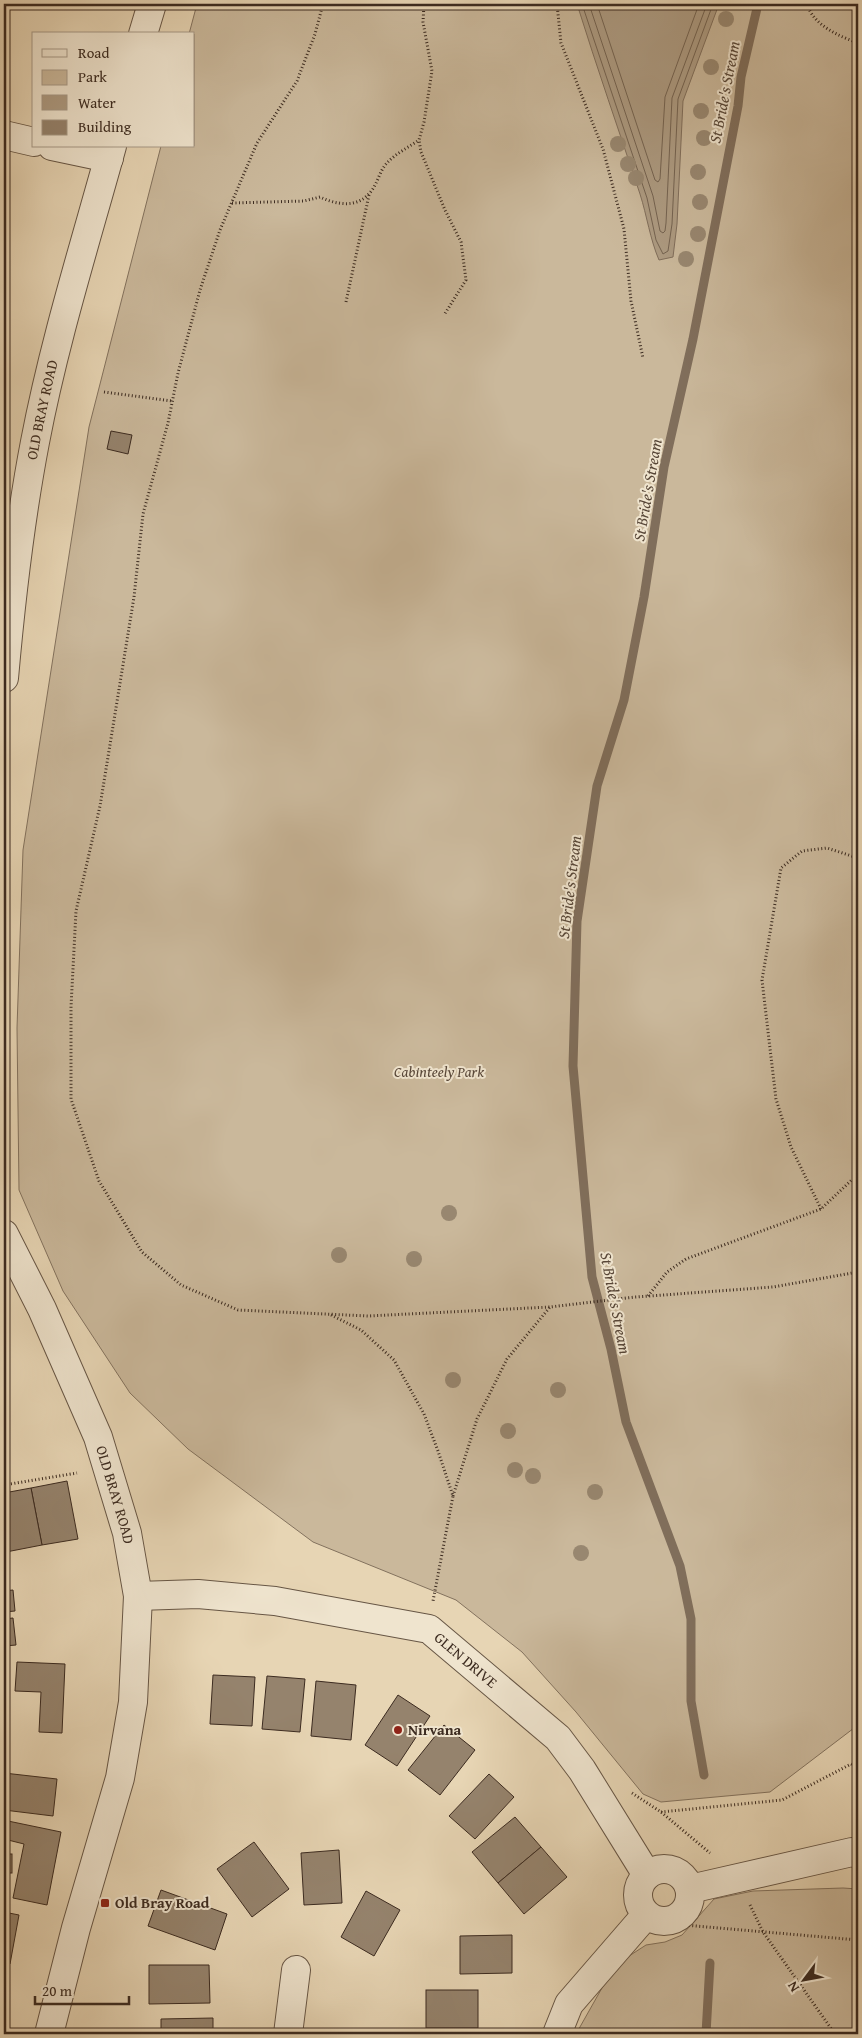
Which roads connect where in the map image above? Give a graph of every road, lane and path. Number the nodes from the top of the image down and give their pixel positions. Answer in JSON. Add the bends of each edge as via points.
{"nodes":[{"id":1,"x":152,"y":4,"type":"edge"},
{"id":2,"x":323,"y":4,"type":"edge"},
{"id":3,"x":424,"y":4,"type":"edge"},
{"id":4,"x":557,"y":4,"type":"edge"},
{"id":5,"x":807,"y":4,"type":"edge"},
{"id":6,"x":144,"y":32,"type":"edge"},
{"id":7,"x":858,"y":43,"type":"edge"},
{"id":8,"x":4,"y":135,"type":"edge"},
{"id":9,"x":419,"y":140,"type":"junction"},
{"id":10,"x":32,"y":142,"type":"edge"},
{"id":11,"x":72,"y":148,"type":"edge"},
{"id":12,"x":111,"y":152,"type":"edge"},
{"id":13,"x":369,"y":194,"type":"junction"},
{"id":14,"x":232,"y":204,"type":"junction"},
{"id":15,"x":346,"y":302,"type":"dead end"},
{"id":16,"x":444,"y":315,"type":"dead end"},
{"id":17,"x":643,"y":358,"type":"dead end"},
{"id":18,"x":104,"y":392,"type":"dead end"},
{"id":19,"x":172,"y":401,"type":"junction"},
{"id":20,"x":8,"y":580,"type":"edge"},
{"id":21,"x":4,"y":678,"type":"edge"},
{"id":22,"x":858,"y":858,"type":"edge"},
{"id":23,"x":858,"y":1174,"type":"edge"},
{"id":24,"x":820,"y":1209,"type":"junction"},
{"id":25,"x":4,"y":1234,"type":"edge"},
{"id":26,"x":858,"y":1272,"type":"edge"},
{"id":27,"x":648,"y":1297,"type":"junction"},
{"id":28,"x":550,"y":1307,"type":"junction"},
{"id":29,"x":328,"y":1314,"type":"junction"},
{"id":30,"x":107,"y":1468,"type":"junction"},
{"id":31,"x":4,"y":1485,"type":"edge"},
{"id":32,"x":453,"y":1496,"type":"junction"},
{"id":33,"x":138,"y":1596,"type":"junction"},
{"id":34,"x":429,"y":1629,"type":"junction"},
{"id":35,"x":858,"y":1768,"type":"edge"},
{"id":36,"x":630,"y":1791,"type":"dead end"},
{"id":37,"x":661,"y":1812,"type":"junction"},
{"id":38,"x":858,"y":1854,"type":"edge"},
{"id":39,"x":648,"y":1875,"type":"junction"},
{"id":40,"x":737,"y":1878,"type":"junction"},
{"id":41,"x":690,"y":1888,"type":"junction"},
{"id":42,"x":646,"y":1915,"type":"junction"},
{"id":43,"x":678,"y":1918,"type":"junction"},
{"id":44,"x":763,"y":1932,"type":"junction"},
{"id":45,"x":858,"y":1940,"type":"edge"},
{"id":46,"x":296,"y":1970,"type":"dead end"},
{"id":47,"x":48,"y":2034,"type":"edge"},
{"id":48,"x":288,"y":2034,"type":"edge"},
{"id":49,"x":557,"y":2034,"type":"edge"},
{"id":50,"x":835,"y":2034,"type":"edge"}],
"edges":[{"from":1,"to":6,"type":"street"},
{"from":2,"to":14,"type":"path","via":[[297,81],[258,143]]},
{"from":3,"to":9,"type":"path","via":[[423,22],[432,71]]},
{"from":4,"to":17,"type":"path","via":[[561,43],[603,148],[624,229],[631,301]]},
{"from":5,"to":7,"type":"path","via":[[817,20],[833,34]]},
{"from":8,"to":10,"type":"street"},
{"from":9,"to":13,"type":"path","via":[[387,163]]},
{"from":9,"to":16,"type":"path","via":[[421,152],[461,242],[466,280]]},
{"from":11,"to":12,"type":"street"},
{"from":12,"to":20,"type":"street","name":"OLD BRAY ROAD","via":[[50,373]]},
{"from":13,"to":14,"type":"path","via":[[364,200],[348,204],[333,204],[320,197]]},
{"from":13,"to":15,"type":"path"},
{"from":14,"to":19,"type":"path","via":[[200,290]]},
{"from":18,"to":19,"type":"path"},
{"from":19,"to":29,"type":"path","via":[[143,514],[134,597],[100,806],[76,911],[70,1006],[71,1099],[100,1181],[142,1252],[181,1286],[238,1310]]},
{"from":20,"to":21,"type":"street","name":"OLD BRAY ROAD"},
{"from":22,"to":24,"type":"path","via":[[828,848],[802,851],[781,868],[762,980],[776,1099],[791,1147]]},
{"from":23,"to":24,"type":"path"},
{"from":24,"to":27,"type":"path","via":[[686,1259],[667,1272]]},
{"from":25,"to":30,"type":"street","name":"OLD BRAY ROAD","via":[[42,1309],[98,1437]]},
{"from":26,"to":27,"type":"path","via":[[773,1287]]},
{"from":27,"to":28,"type":"path"},
{"from":28,"to":29,"type":"path","via":[[368,1316]]},
{"from":28,"to":32,"type":"path","via":[[507,1359],[477,1419]]},
{"from":29,"to":32,"type":"path","via":[[361,1330],[394,1360],[424,1414]]},
{"from":30,"to":31,"type":"path"},
{"from":30,"to":33,"type":"street","name":"OLD BRAY ROAD","via":[[127,1533]]},
{"from":32,"to":34,"type":"path"},
{"from":33,"to":34,"type":"street","name":"GLEN DRIVE","via":[[198,1594],[274,1601]]},
{"from":33,"to":47,"type":"street","name":"OLD BRAY ROAD","via":[[133,1702],[120,1778]]},
{"from":34,"to":39,"type":"street","name":"GLEN DRIVE","via":[[558,1738]]},
{"from":35,"to":37,"type":"path","via":[[851,1764],[782,1800]]},
{"from":36,"to":37,"type":"path"},
{"from":37,"to":40,"type":"path"},
{"from":38,"to":40,"type":"street","via":[[852,1852]]},
{"from":39,"to":41,"type":"street","via":[[664,1869],[673,1870],[681,1874]]},
{"from":39,"to":42,"type":"street","via":[[638,1890],[640,1908]]},
{"from":40,"to":41,"type":"street"},
{"from":41,"to":43,"type":"street","via":[[689,1905]]},
{"from":42,"to":43,"type":"street","via":[[662,1922]]},
{"from":42,"to":49,"type":"street","via":[[569,2004]]},
{"from":43,"to":44,"type":"path","via":[[684,1925]]},
{"from":44,"to":45,"type":"path"},
{"from":44,"to":50,"type":"path"},
{"from":46,"to":48,"type":"street"}]}
